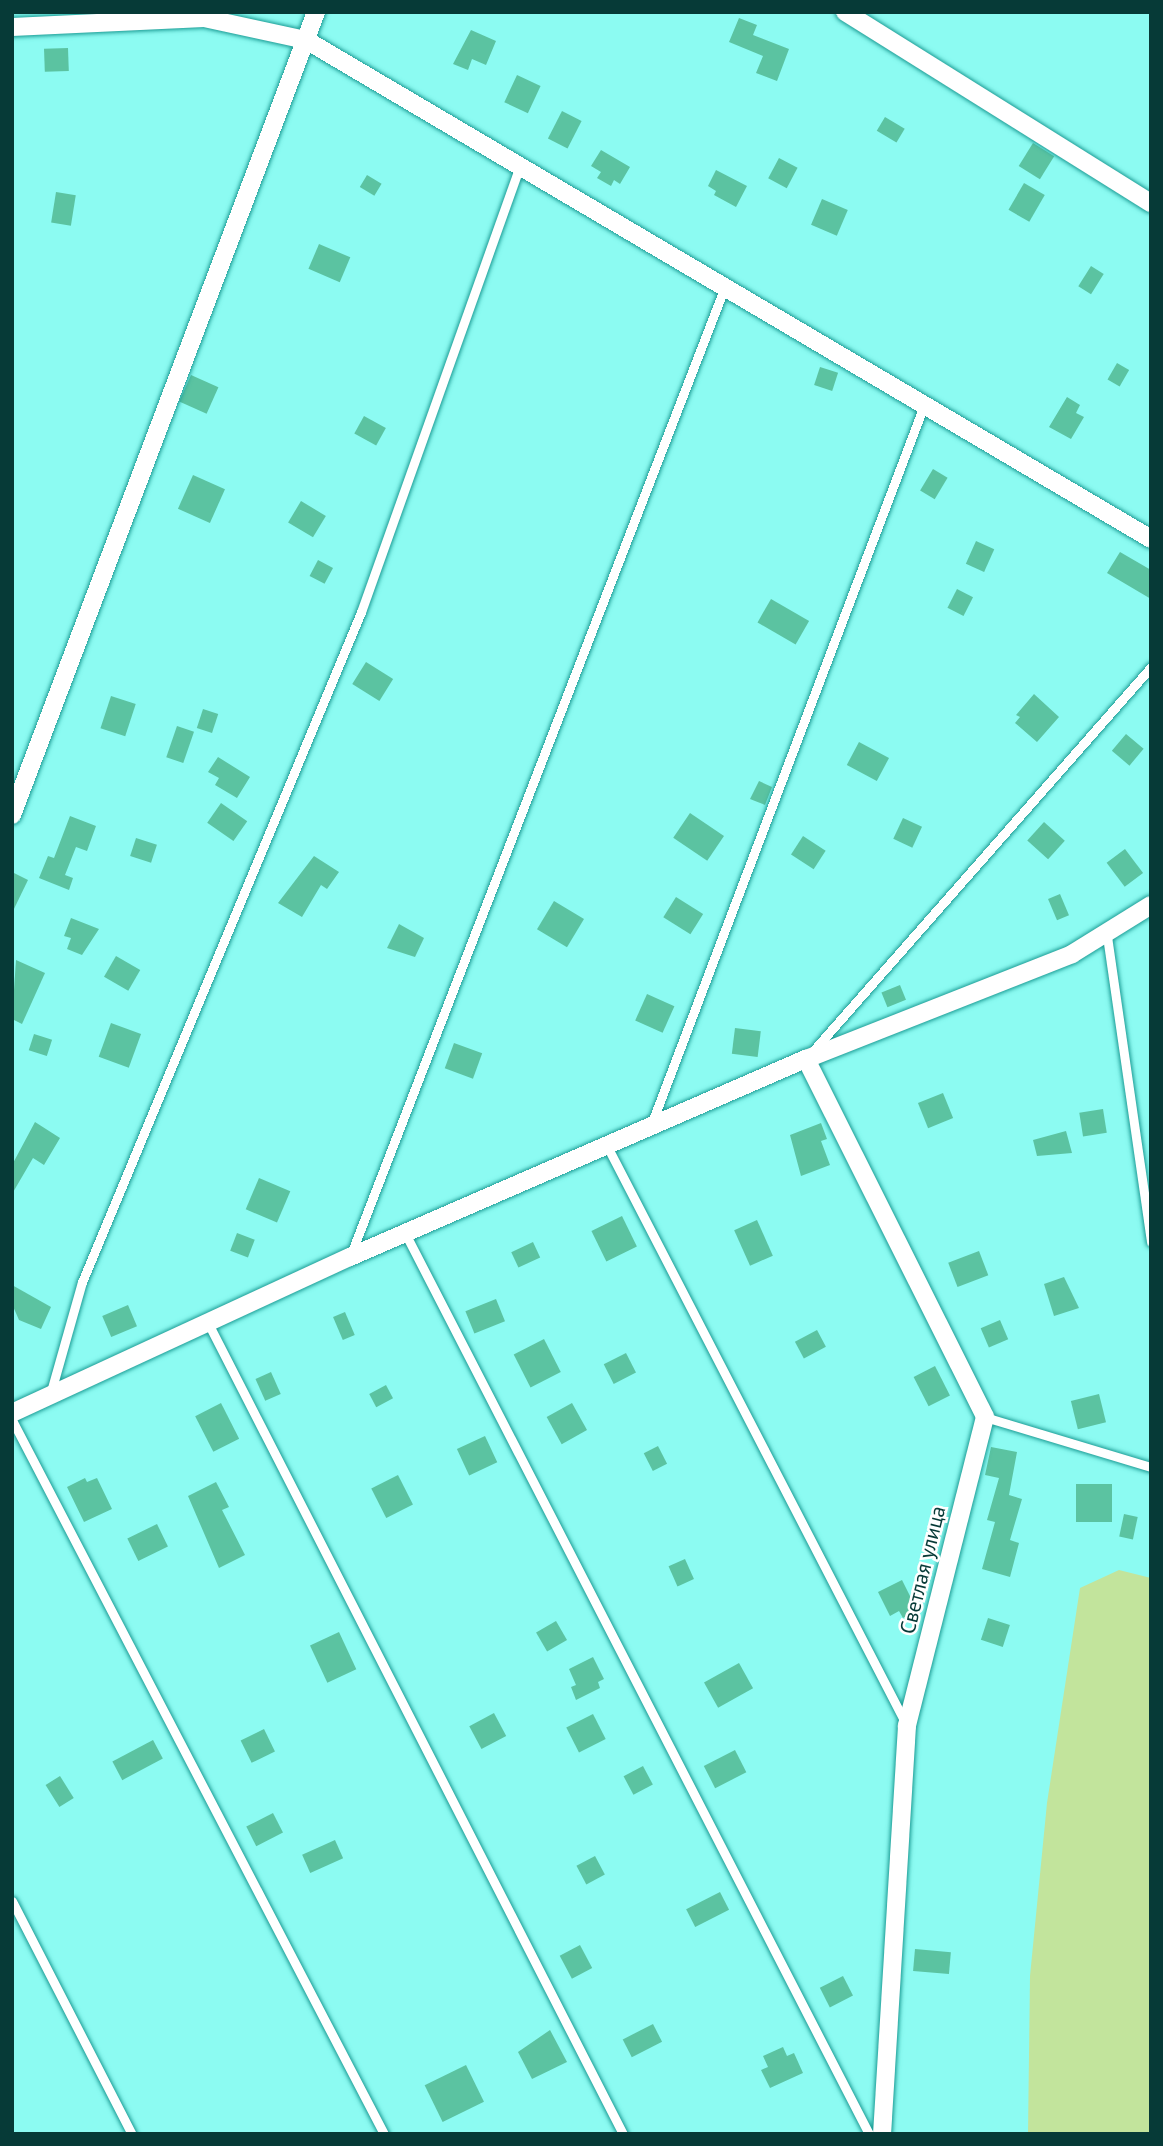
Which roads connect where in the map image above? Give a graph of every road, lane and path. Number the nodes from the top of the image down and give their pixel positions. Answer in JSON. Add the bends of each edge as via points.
{"nodes":[{"id":1,"x":316,"y":12,"type":"edge"},
{"id":2,"x":845,"y":12,"type":"edge"},
{"id":3,"x":12,"y":27,"type":"edge"},
{"id":4,"x":306,"y":40,"type":"junction"},
{"id":5,"x":519,"y":168,"type":"junction"},
{"id":6,"x":1151,"y":203,"type":"edge"},
{"id":7,"x":724,"y":289,"type":"junction"},
{"id":8,"x":924,"y":403,"type":"junction"},
{"id":9,"x":1151,"y":539,"type":"edge"},
{"id":10,"x":1151,"y":667,"type":"edge"},
{"id":11,"x":12,"y":815,"type":"edge"},
{"id":12,"x":1151,"y":905,"type":"edge"},
{"id":13,"x":1107,"y":936,"type":"junction"},
{"id":14,"x":806,"y":1059,"type":"junction"},
{"id":15,"x":650,"y":1127,"type":"junction"},
{"id":16,"x":607,"y":1146,"type":"junction"},
{"id":17,"x":405,"y":1233,"type":"junction"},
{"id":18,"x":1151,"y":1242,"type":"edge"},
{"id":19,"x":350,"y":1257,"type":"junction"},
{"id":20,"x":208,"y":1323,"type":"junction"},
{"id":21,"x":49,"y":1397,"type":"junction"},
{"id":22,"x":12,"y":1413,"type":"edge"},
{"id":23,"x":985,"y":1417,"type":"junction"},
{"id":24,"x":12,"y":1420,"type":"edge"},
{"id":25,"x":1151,"y":1468,"type":"edge"},
{"id":26,"x":907,"y":1726,"type":"junction"},
{"id":27,"x":12,"y":1901,"type":"edge"},
{"id":28,"x":132,"y":2134,"type":"edge"},
{"id":29,"x":384,"y":2134,"type":"edge"},
{"id":30,"x":623,"y":2134,"type":"edge"},
{"id":31,"x":869,"y":2134,"type":"edge"},
{"id":32,"x":882,"y":2134,"type":"edge"}],
"edges":[{"from":1,"to":4,"type":"street"},
{"from":2,"to":6,"type":"street"},
{"from":3,"to":4,"type":"street","via":[[204,18]]},
{"from":4,"to":5,"type":"street"},
{"from":4,"to":11,"type":"street"},
{"from":5,"to":7,"type":"street"},
{"from":5,"to":21,"type":"lane","via":[[361,612],[82,1282]]},
{"from":7,"to":8,"type":"street"},
{"from":7,"to":19,"type":"lane"},
{"from":8,"to":9,"type":"street"},
{"from":8,"to":15,"type":"lane"},
{"from":10,"to":14,"type":"lane"},
{"from":12,"to":13,"type":"street"},
{"from":13,"to":14,"type":"street"},
{"from":13,"to":18,"type":"lane"},
{"from":14,"to":15,"type":"street"},
{"from":14,"to":23,"type":"street"},
{"from":15,"to":16,"type":"street"},
{"from":16,"to":17,"type":"street"},
{"from":16,"to":26,"type":"lane"},
{"from":17,"to":19,"type":"street"},
{"from":17,"to":31,"type":"lane"},
{"from":19,"to":20,"type":"street"},
{"from":20,"to":21,"type":"street"},
{"from":20,"to":30,"type":"lane"},
{"from":21,"to":22,"type":"street"},
{"from":23,"to":25,"type":"lane"},
{"from":23,"to":26,"type":"street","name":"Светлая улица"},
{"from":24,"to":29,"type":"lane"},
{"from":26,"to":32,"type":"street","name":"Светлая улица"},
{"from":27,"to":28,"type":"lane"}]}
